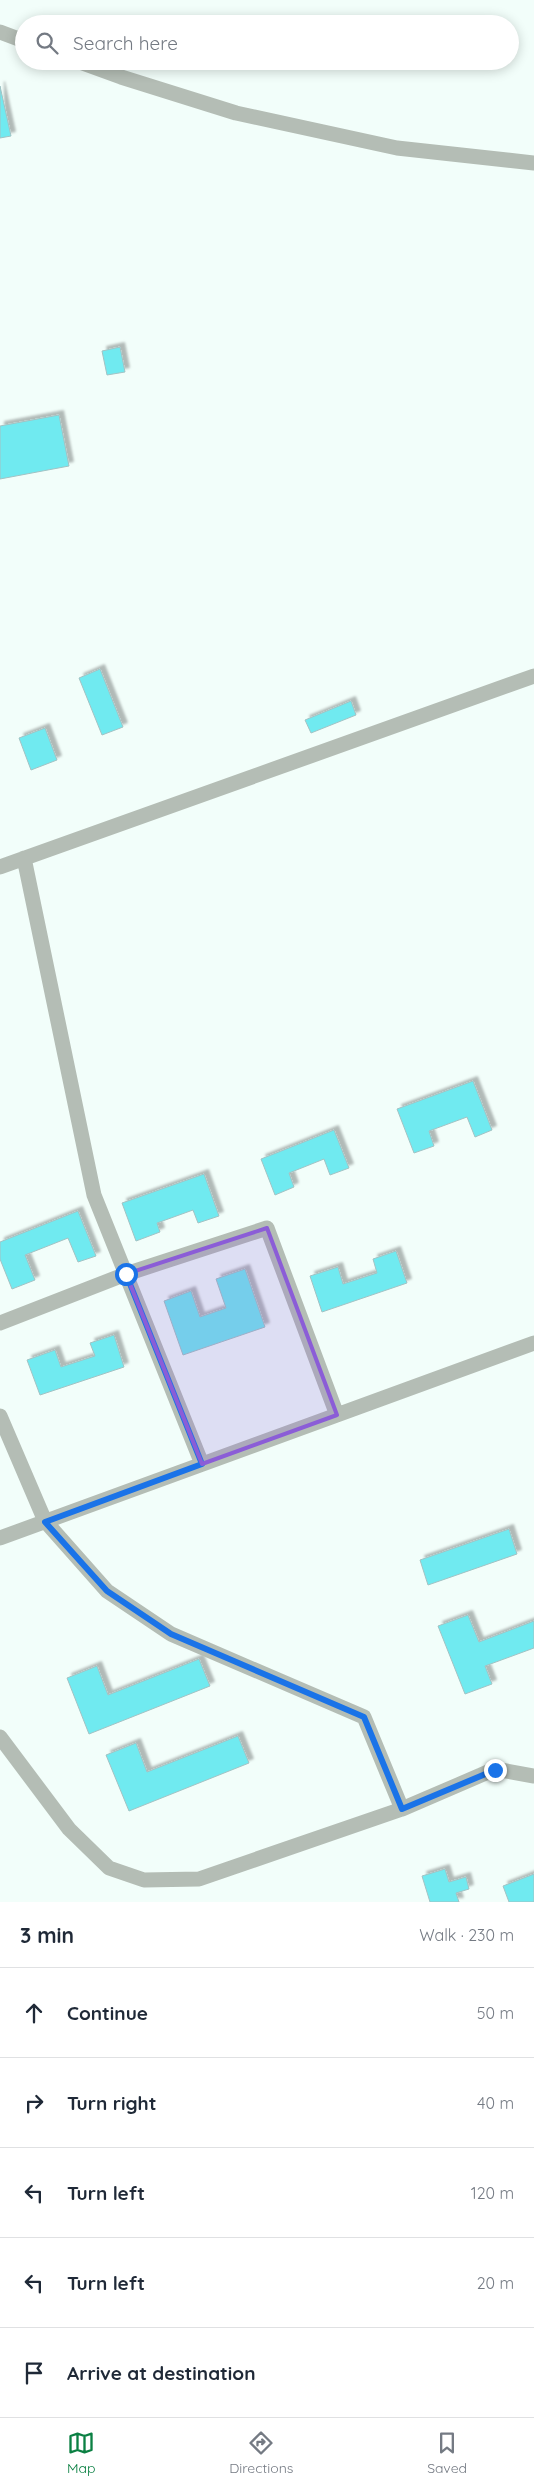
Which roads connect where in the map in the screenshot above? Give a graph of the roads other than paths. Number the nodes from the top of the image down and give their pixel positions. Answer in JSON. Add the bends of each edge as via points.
{"nodes":[{"id":1,"x":0,"y":32,"type":"edge"},
{"id":2,"x":15,"y":38,"type":"edge"},
{"id":3,"x":101,"y":70,"type":"edge"},
{"id":4,"x":534,"y":163,"type":"edge"},
{"id":5,"x":534,"y":676,"type":"edge"},
{"id":6,"x":24,"y":858,"type":"junction"},
{"id":7,"x":0,"y":867,"type":"edge"},
{"id":8,"x":126,"y":1274,"type":"junction"},
{"id":9,"x":0,"y":1323,"type":"edge"},
{"id":10,"x":534,"y":1343,"type":"edge"},
{"id":11,"x":337,"y":1415,"type":"junction"},
{"id":12,"x":0,"y":1416,"type":"edge"},
{"id":13,"x":202,"y":1464,"type":"junction"},
{"id":14,"x":45,"y":1522,"type":"junction"},
{"id":15,"x":0,"y":1538,"type":"edge"},
{"id":16,"x":0,"y":1737,"type":"edge"},
{"id":17,"x":534,"y":1776,"type":"edge"},
{"id":18,"x":402,"y":1809,"type":"junction"}],
"edges":[{"from":1,"to":2,"type":"street"},
{"from":3,"to":4,"type":"street","via":[[236,113],[397,148]]},
{"from":5,"to":6,"type":"street"},
{"from":6,"to":7,"type":"street"},
{"from":6,"to":8,"type":"street","via":[[94,1195]]},
{"from":8,"to":9,"type":"street"},
{"from":8,"to":11,"type":"street","via":[[266,1228]]},
{"from":8,"to":13,"type":"street"},
{"from":10,"to":11,"type":"street"},
{"from":11,"to":13,"type":"street"},
{"from":12,"to":14,"type":"street"},
{"from":13,"to":14,"type":"street"},
{"from":14,"to":15,"type":"street"},
{"from":14,"to":18,"type":"street","via":[[107,1591],[171,1634],[364,1717]]},
{"from":16,"to":18,"type":"street","via":[[75,1836],[109,1868],[144,1880],[199,1880]]},
{"from":17,"to":18,"type":"street","via":[[495,1770]]}]}
